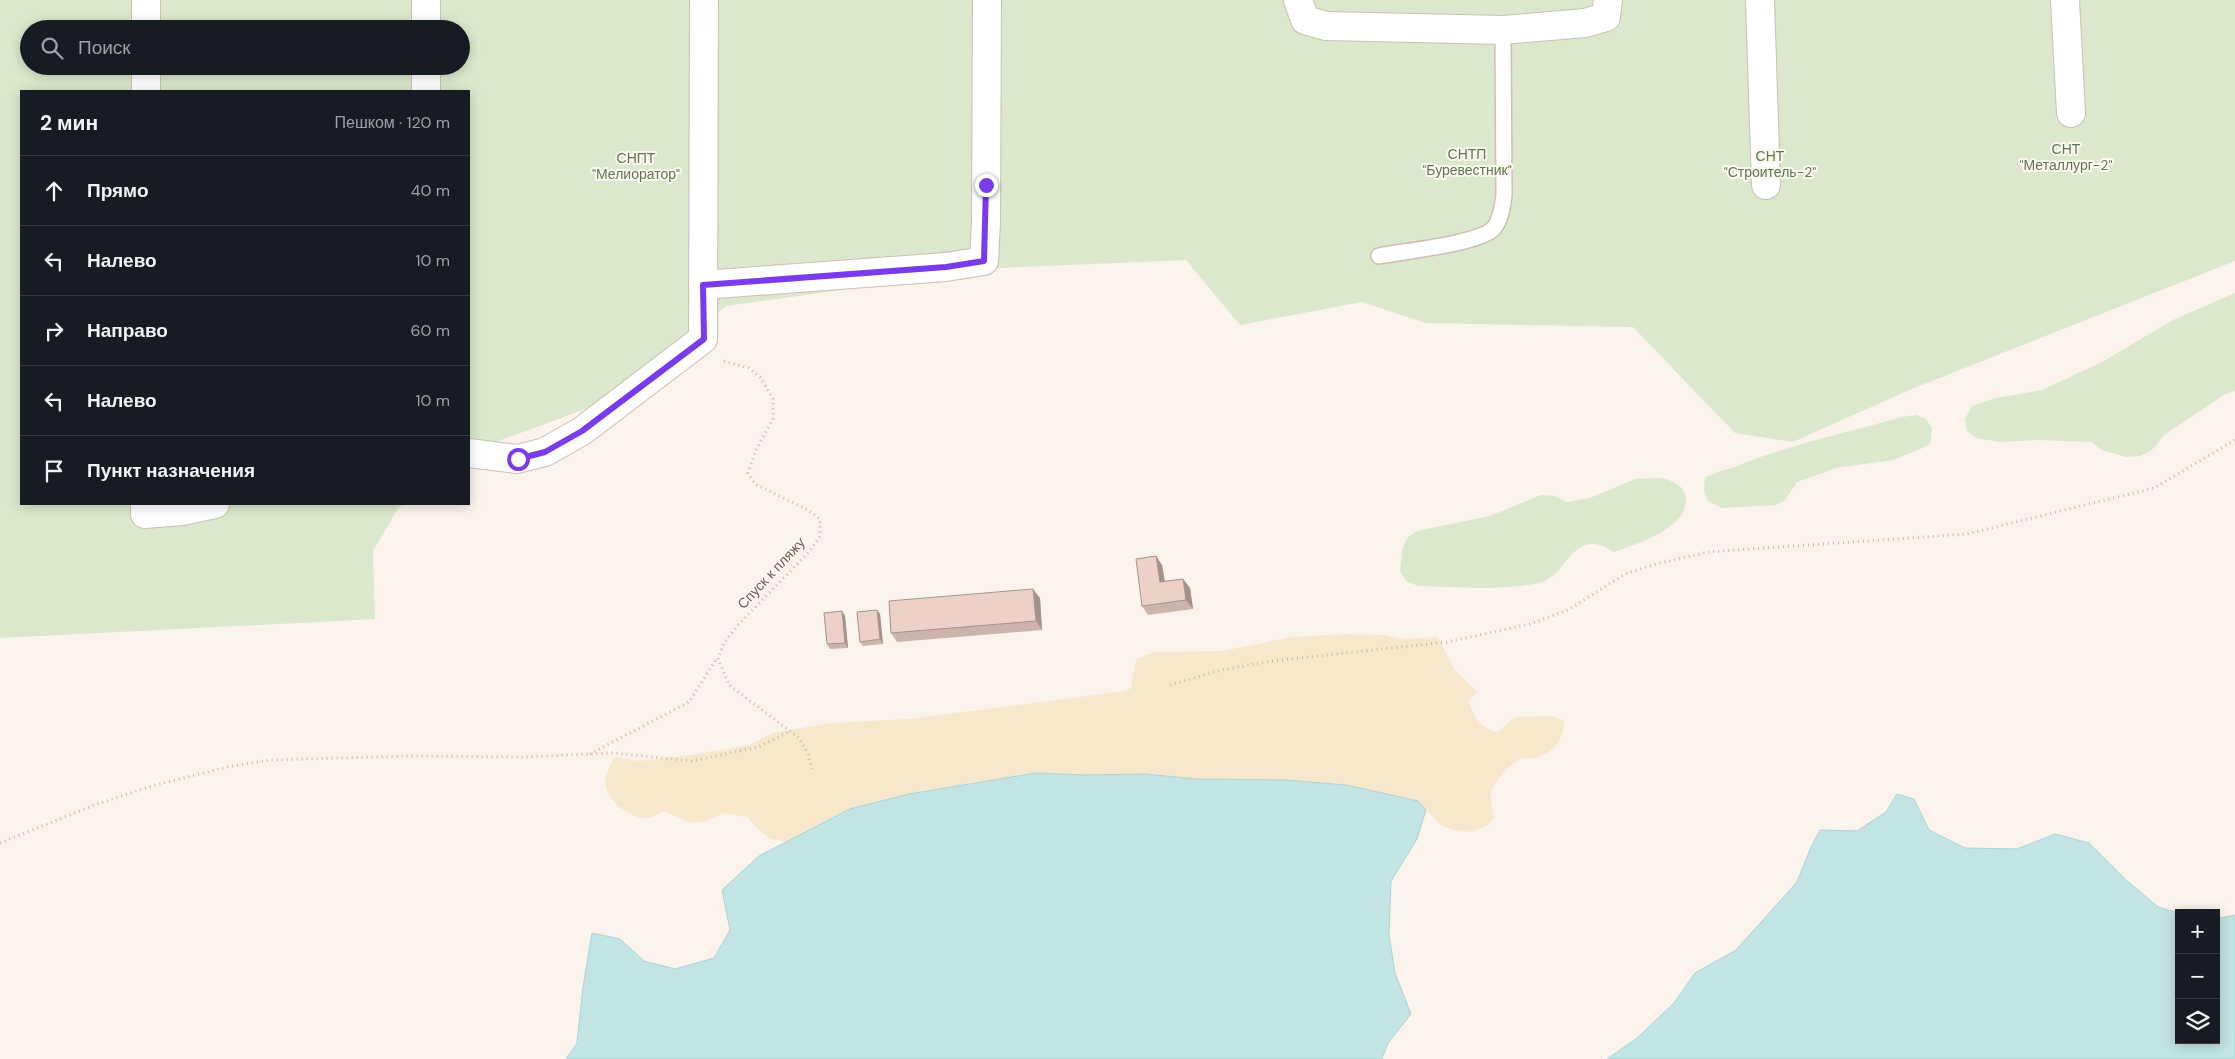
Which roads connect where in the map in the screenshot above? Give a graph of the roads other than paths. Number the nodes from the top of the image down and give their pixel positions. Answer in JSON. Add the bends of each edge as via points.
{"nodes":[{"id":1,"x":146,"y":0,"type":"edge"},
{"id":2,"x":426,"y":0,"type":"edge"},
{"id":3,"x":704,"y":0,"type":"edge"},
{"id":4,"x":987,"y":0,"type":"edge"},
{"id":5,"x":1298,"y":0,"type":"edge"},
{"id":6,"x":1608,"y":0,"type":"edge"},
{"id":7,"x":1760,"y":0,"type":"edge"},
{"id":8,"x":2065,"y":0,"type":"edge"},
{"id":9,"x":146,"y":20,"type":"edge"},
{"id":10,"x":426,"y":20,"type":"edge"},
{"id":11,"x":1503,"y":30,"type":"junction"},
{"id":12,"x":146,"y":75,"type":"edge"},
{"id":13,"x":426,"y":75,"type":"edge"},
{"id":14,"x":146,"y":90,"type":"edge"},
{"id":15,"x":426,"y":90,"type":"edge"},
{"id":16,"x":2071,"y":113,"type":"dead end"},
{"id":17,"x":1766,"y":185,"type":"dead end"},
{"id":18,"x":1380,"y":256,"type":"dead end"},
{"id":19,"x":703,"y":285,"type":"junction"},
{"id":20,"x":470,"y":453,"type":"edge"},
{"id":21,"x":146,"y":505,"type":"edge"},
{"id":22,"x":210,"y":505,"type":"edge"}],
"edges":[{"from":1,"to":9,"type":"street"},
{"from":2,"to":10,"type":"street"},
{"from":3,"to":19,"type":"street"},
{"from":4,"to":19,"type":"street","via":[[984,261],[946,267]]},
{"from":5,"to":11,"type":"street","via":[[1305,20],[1326,26]]},
{"from":6,"to":11,"type":"street","via":[[1606,16],[1592,21]]},
{"from":7,"to":17,"type":"street"},
{"from":8,"to":16,"type":"street"},
{"from":11,"to":18,"type":"lane","via":[[1504,196],[1500,216],[1493,229],[1478,238]]},
{"from":12,"to":14,"type":"street"},
{"from":13,"to":15,"type":"street"},
{"from":19,"to":20,"type":"street","via":[[704,339],[582,431],[545,452],[518,459]]},
{"from":21,"to":22,"type":"street","via":[[146,514]]}]}
